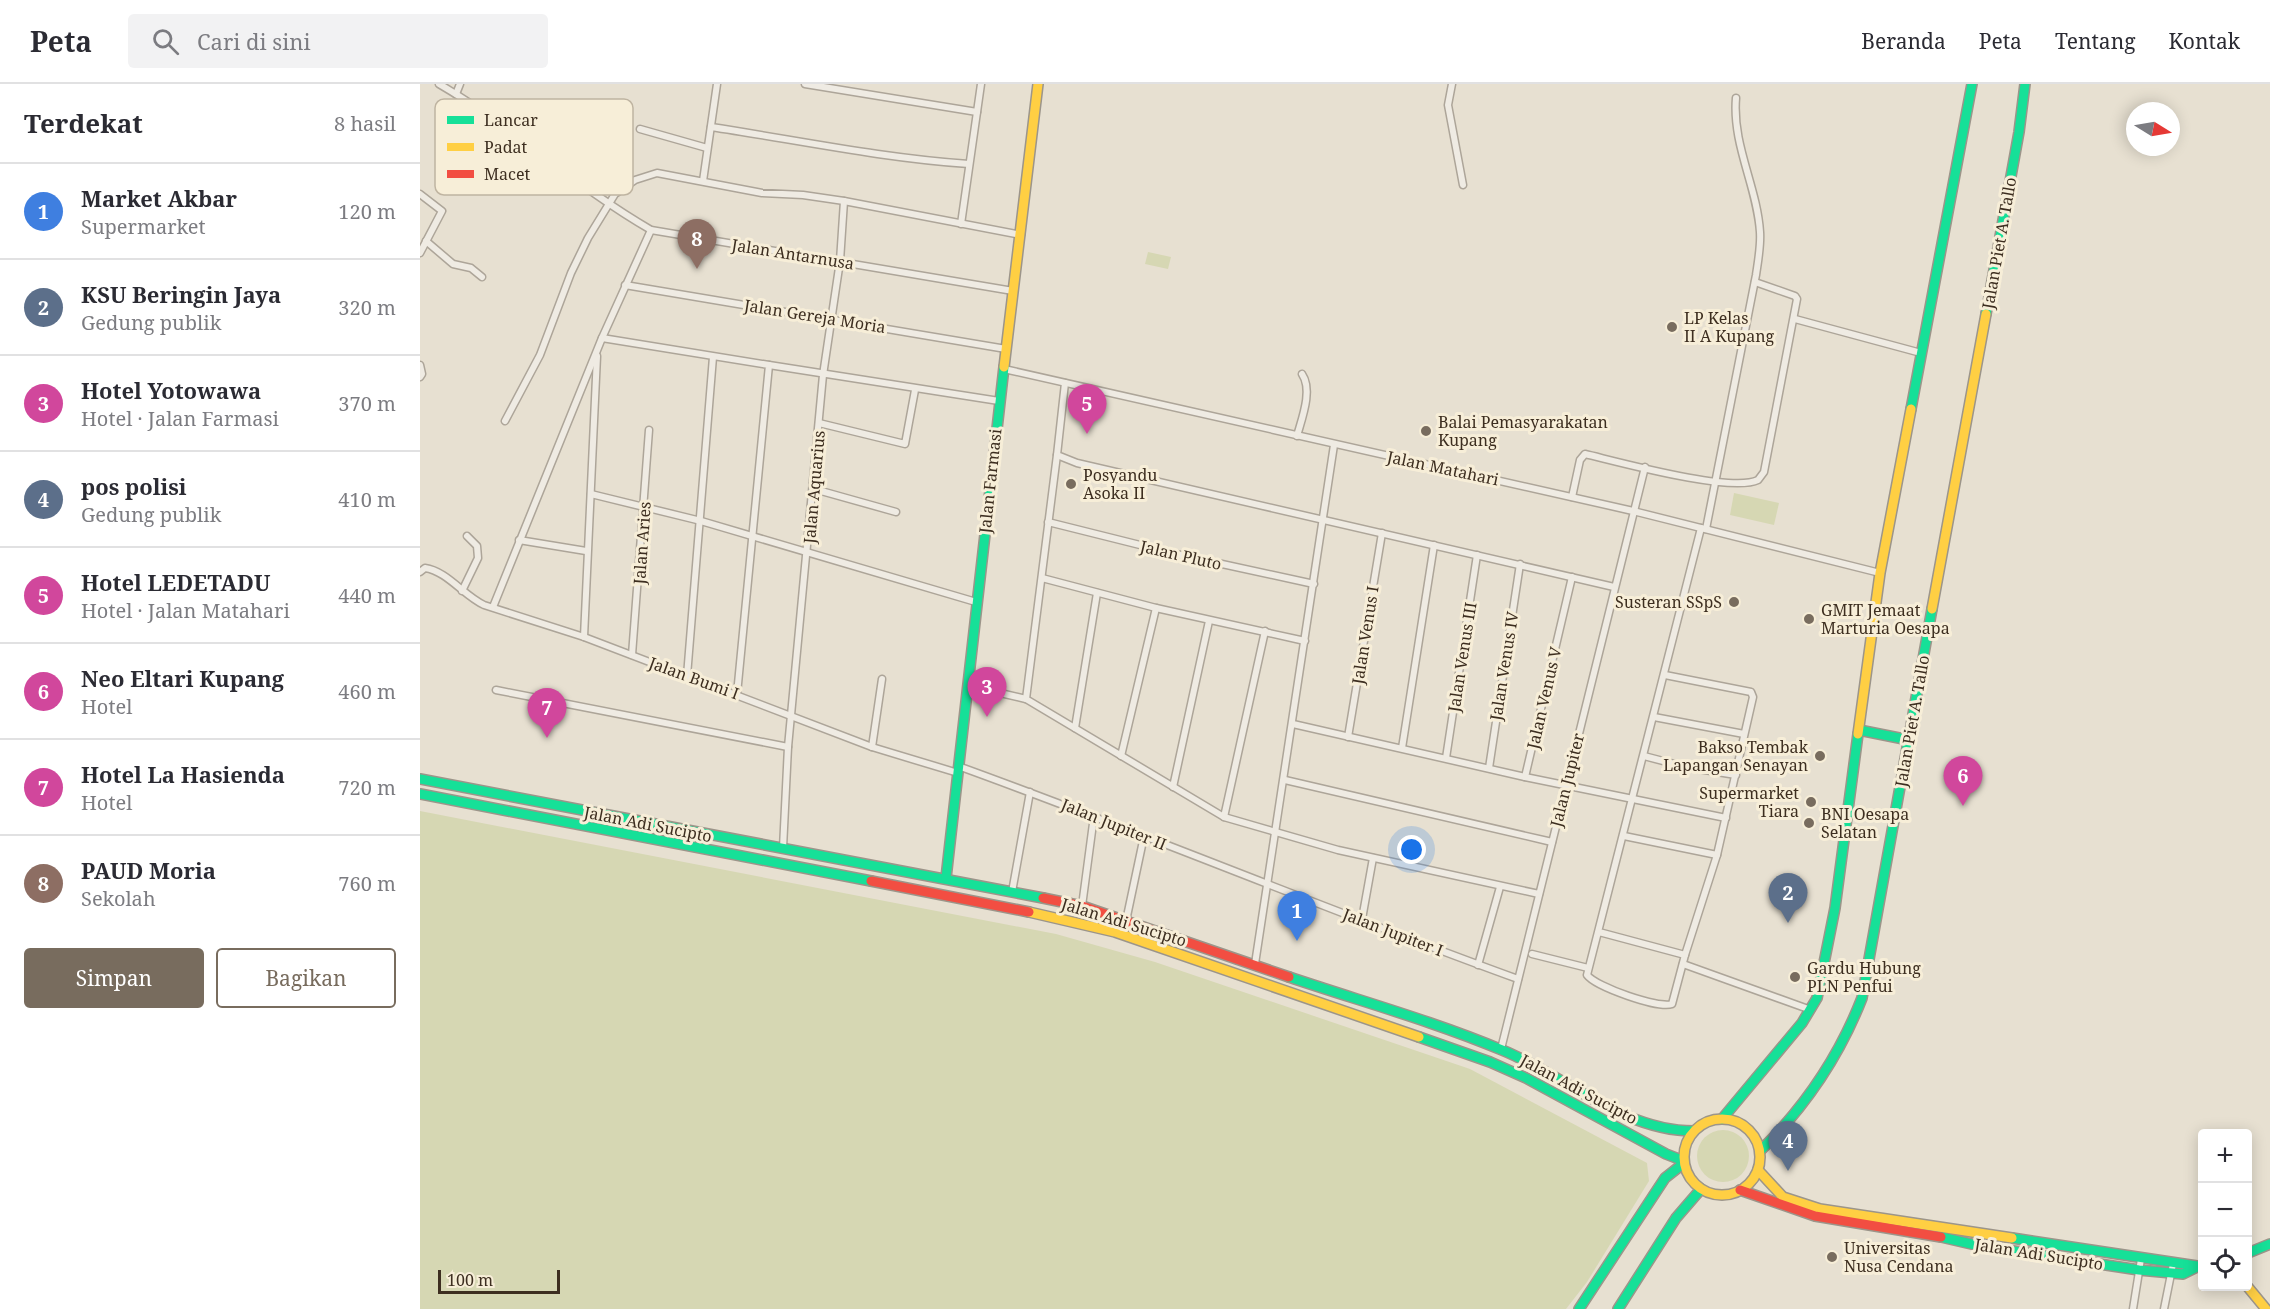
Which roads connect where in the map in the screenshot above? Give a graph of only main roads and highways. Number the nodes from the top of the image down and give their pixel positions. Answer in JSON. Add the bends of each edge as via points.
{"nodes":[{"id":1,"x":1038,"y":84,"type":"edge"},
{"id":2,"x":1972,"y":84,"type":"edge"},
{"id":3,"x":2025,"y":84,"type":"edge"},
{"id":4,"x":1859,"y":730,"type":"junction"},
{"id":5,"x":1909,"y":740,"type":"junction"},
{"id":6,"x":420,"y":779,"type":"edge"},
{"id":7,"x":420,"y":794,"type":"edge"},
{"id":8,"x":572,"y":809,"type":"junction"},
{"id":9,"x":570,"y":822,"type":"junction"},
{"id":10,"x":946,"y":878,"type":"junction"},
{"id":11,"x":1210,"y":949,"type":"junction"},
{"id":12,"x":1207,"y":964,"type":"junction"},
{"id":13,"x":1722,"y":1119,"type":"junction"},
{"id":14,"x":1694,"y":1131,"type":"junction"},
{"id":15,"x":1760,"y":1151,"type":"junction"},
{"id":16,"x":1684,"y":1162,"type":"junction"},
{"id":17,"x":1758,"y":1170,"type":"junction"},
{"id":18,"x":1701,"y":1189,"type":"junction"},
{"id":19,"x":1740,"y":1190,"type":"junction"},
{"id":20,"x":2270,"y":1244,"type":"edge"},
{"id":21,"x":2252,"y":1251,"type":"edge"},
{"id":22,"x":2173,"y":1268,"type":"junction"},
{"id":23,"x":2198,"y":1268,"type":"edge"},
{"id":24,"x":2251,"y":1291,"type":"edge"},
{"id":25,"x":1579,"y":1309,"type":"edge"},
{"id":26,"x":1618,"y":1309,"type":"edge"},
{"id":27,"x":2266,"y":1309,"type":"edge"}],
"edges":[{"from":1,"to":10,"type":"main road","name":"Jalan Farmasi"},
{"from":2,"to":4,"type":"main road","via":[[1880,573]]},
{"from":3,"to":5,"type":"main road","name":"Jalan Piet A. Tallo"},
{"from":4,"to":5,"type":"main road"},
{"from":4,"to":13,"type":"main road","via":[[1827,958],[1817,998]]},
{"from":5,"to":15,"type":"main road","name":"Jalan Piet A. Tallo","via":[[1871,958],[1855,1019],[1817,1083],[1780,1132]]},
{"from":6,"to":8,"type":"main road","name":"Jalan Adi Sucipto"},
{"from":7,"to":9,"type":"main road","name":"Jalan Adi Sucipto"},
{"from":8,"to":9,"type":"main road"},
{"from":8,"to":10,"type":"main road","name":"Jalan Adi Sucipto"},
{"from":9,"to":12,"type":"main road","name":"Jalan Adi Sucipto","via":[[1071,921]]},
{"from":10,"to":11,"type":"main road","name":"Jalan Adi Sucipto","via":[[1082,906]]},
{"from":11,"to":12,"type":"main road"},
{"from":11,"to":14,"type":"main road","name":"Jalan Adi Sucipto","via":[[1501,1049],[1635,1119],[1665,1130]]},
{"from":12,"to":16,"type":"main road","name":"Jalan Adi Sucipto","via":[[1490,1062]]},
{"from":13,"to":14,"type":"main road","via":[[1711,1120]]},
{"from":13,"to":15,"type":"main road","via":[[1747,1128]]},
{"from":14,"to":16,"type":"main road"},
{"from":15,"to":17,"type":"main road"},
{"from":16,"to":18,"type":"main road","via":[[1687,1173]]},
{"from":16,"to":25,"type":"main road","via":[[1665,1178]]},
{"from":17,"to":19,"type":"main road"},
{"from":17,"to":22,"type":"main road","name":"Jalan Adi Sucipto","via":[[1783,1197],[1820,1209],[2141,1259]]},
{"from":18,"to":19,"type":"main road","via":[[1727,1195]]},
{"from":18,"to":26,"type":"main road","via":[[1676,1218]]},
{"from":19,"to":22,"type":"main road","name":"Jalan Adi Sucipto","via":[[1815,1216],[1980,1246],[2139,1270]]},
{"from":20,"to":21,"type":"main road"},
{"from":22,"to":23,"type":"main road","name":"Jalan Adi Sucipto","via":[[2184,1274]]},
{"from":24,"to":27,"type":"main road"}]}
